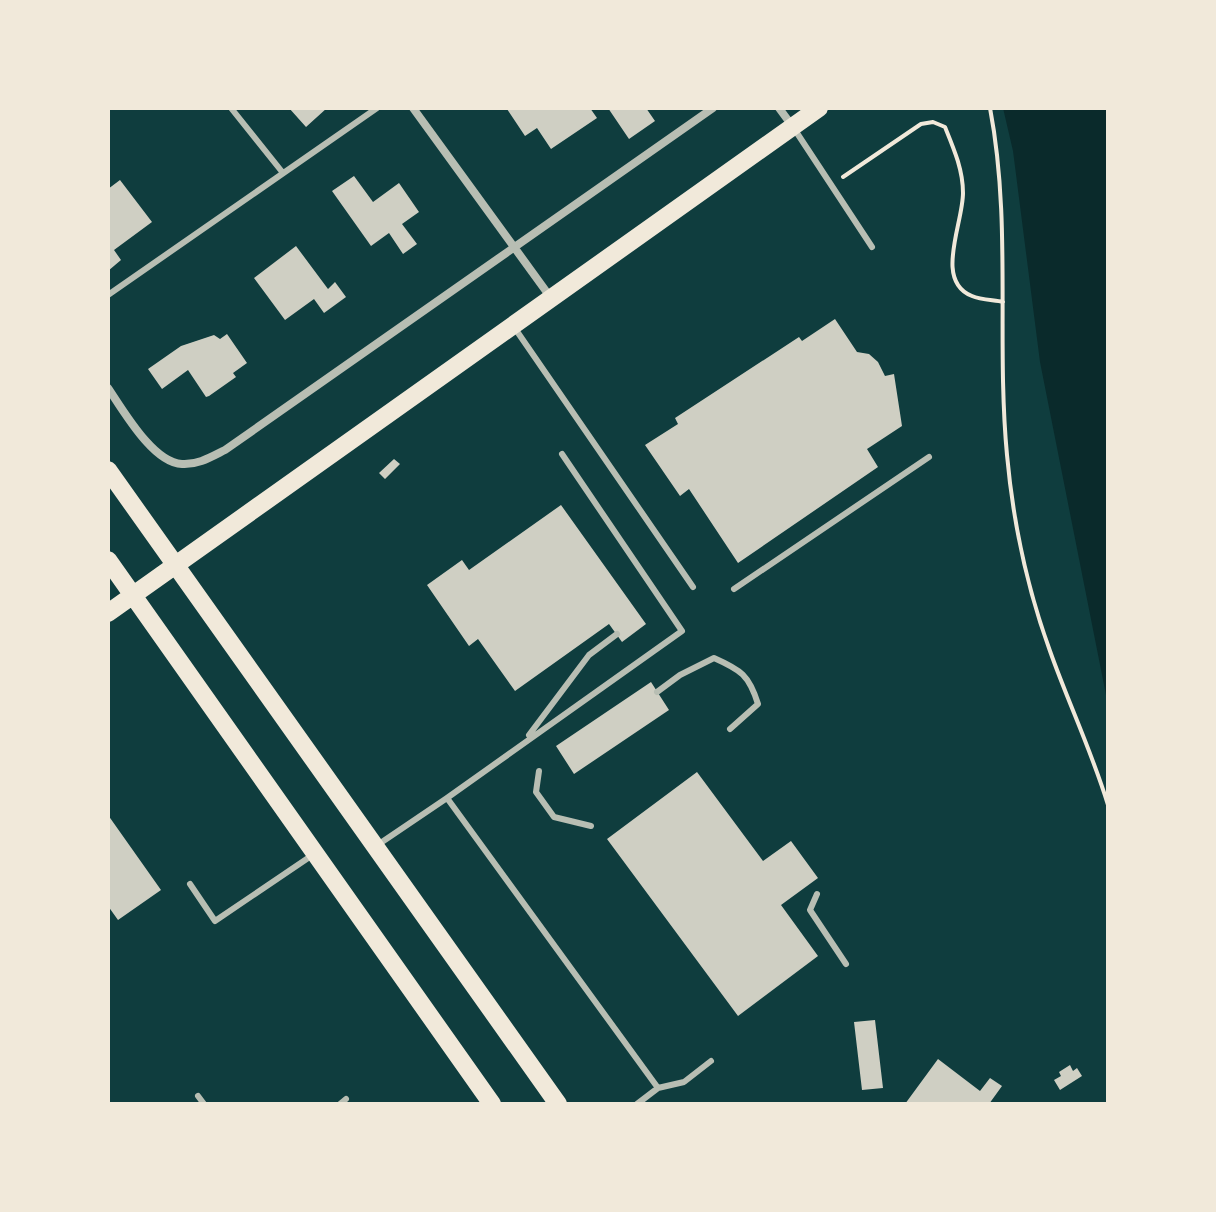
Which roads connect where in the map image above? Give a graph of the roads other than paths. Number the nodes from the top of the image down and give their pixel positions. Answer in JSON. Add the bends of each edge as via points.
{"nodes":[{"id":1,"x":231,"y":108,"type":"edge"},
{"id":2,"x":377,"y":108,"type":"edge"},
{"id":3,"x":413,"y":108,"type":"edge"},
{"id":4,"x":713,"y":108,"type":"edge"},
{"id":5,"x":779,"y":108,"type":"edge"},
{"id":6,"x":819,"y":108,"type":"edge"},
{"id":7,"x":793,"y":127,"type":"junction"},
{"id":8,"x":283,"y":173,"type":"junction"},
{"id":9,"x":515,"y":247,"type":"junction"},
{"id":10,"x":872,"y":247,"type":"dead end"},
{"id":11,"x":108,"y":295,"type":"edge"},
{"id":12,"x":551,"y":298,"type":"junction"},
{"id":13,"x":514,"y":326,"type":"junction"},
{"id":14,"x":108,"y":388,"type":"edge"},
{"id":15,"x":562,"y":454,"type":"dead end"},
{"id":16,"x":929,"y":457,"type":"dead end"},
{"id":17,"x":108,"y":470,"type":"edge"},
{"id":18,"x":108,"y":560,"type":"edge"},
{"id":19,"x":175,"y":565,"type":"junction"},
{"id":20,"x":693,"y":587,"type":"dead end"},
{"id":21,"x":734,"y":589,"type":"dead end"},
{"id":22,"x":132,"y":595,"type":"junction"},
{"id":23,"x":108,"y":613,"type":"edge"},
{"id":24,"x":617,"y":634,"type":"dead end"},
{"id":25,"x":657,"y":692,"type":"dead end"},
{"id":26,"x":730,"y":729,"type":"dead end"},
{"id":27,"x":525,"y":741,"type":"junction"},
{"id":28,"x":539,"y":771,"type":"dead end"},
{"id":29,"x":447,"y":798,"type":"junction"},
{"id":30,"x":591,"y":826,"type":"dead end"},
{"id":31,"x":376,"y":845,"type":"junction"},
{"id":32,"x":314,"y":854,"type":"junction"},
{"id":33,"x":190,"y":884,"type":"dead end"},
{"id":34,"x":817,"y":894,"type":"dead end"},
{"id":35,"x":846,"y":964,"type":"dead end"},
{"id":36,"x":711,"y":1061,"type":"dead end"},
{"id":37,"x":658,"y":1088,"type":"junction"},
{"id":38,"x":198,"y":1096,"type":"dead end"},
{"id":39,"x":204,"y":1104,"type":"edge"},
{"id":40,"x":492,"y":1104,"type":"edge"},
{"id":41,"x":558,"y":1104,"type":"edge"},
{"id":42,"x":637,"y":1104,"type":"edge"}],
"edges":[{"from":1,"to":8,"type":"lane"},
{"from":2,"to":8,"type":"lane"},
{"from":3,"to":9,"type":"street"},
{"from":4,"to":9,"type":"street"},
{"from":5,"to":7,"type":"street"},
{"from":6,"to":7,"type":"main road"},
{"from":7,"to":10,"type":"lane"},
{"from":7,"to":12,"type":"main road"},
{"from":8,"to":11,"type":"lane"},
{"from":9,"to":12,"type":"street"},
{"from":9,"to":14,"type":"street","via":[[225,450],[197,463],[178,464],[162,456]]},
{"from":12,"to":13,"type":"main road"},
{"from":13,"to":19,"type":"main road"},
{"from":13,"to":20,"type":"lane"},
{"from":15,"to":27,"type":"lane","via":[[682,631]]},
{"from":16,"to":21,"type":"lane"},
{"from":17,"to":19,"type":"main road"},
{"from":18,"to":22,"type":"main road"},
{"from":19,"to":22,"type":"main road"},
{"from":19,"to":31,"type":"main road"},
{"from":22,"to":23,"type":"main road"},
{"from":22,"to":32,"type":"main road"},
{"from":24,"to":27,"type":"lane","via":[[589,655]]},
{"from":25,"to":26,"type":"lane","via":[[714,658],[737,668],[752,683],[758,704]]},
{"from":27,"to":29,"type":"lane"},
{"from":28,"to":30,"type":"lane","via":[[536,792],[554,817]]},
{"from":29,"to":31,"type":"lane"},
{"from":29,"to":37,"type":"lane"},
{"from":31,"to":41,"type":"main road"},
{"from":32,"to":33,"type":"lane","via":[[215,921]]},
{"from":32,"to":40,"type":"main road"},
{"from":34,"to":35,"type":"lane","via":[[810,910]]},
{"from":36,"to":37,"type":"lane","via":[[684,1082]]},
{"from":37,"to":42,"type":"lane"},
{"from":38,"to":39,"type":"lane"}]}
